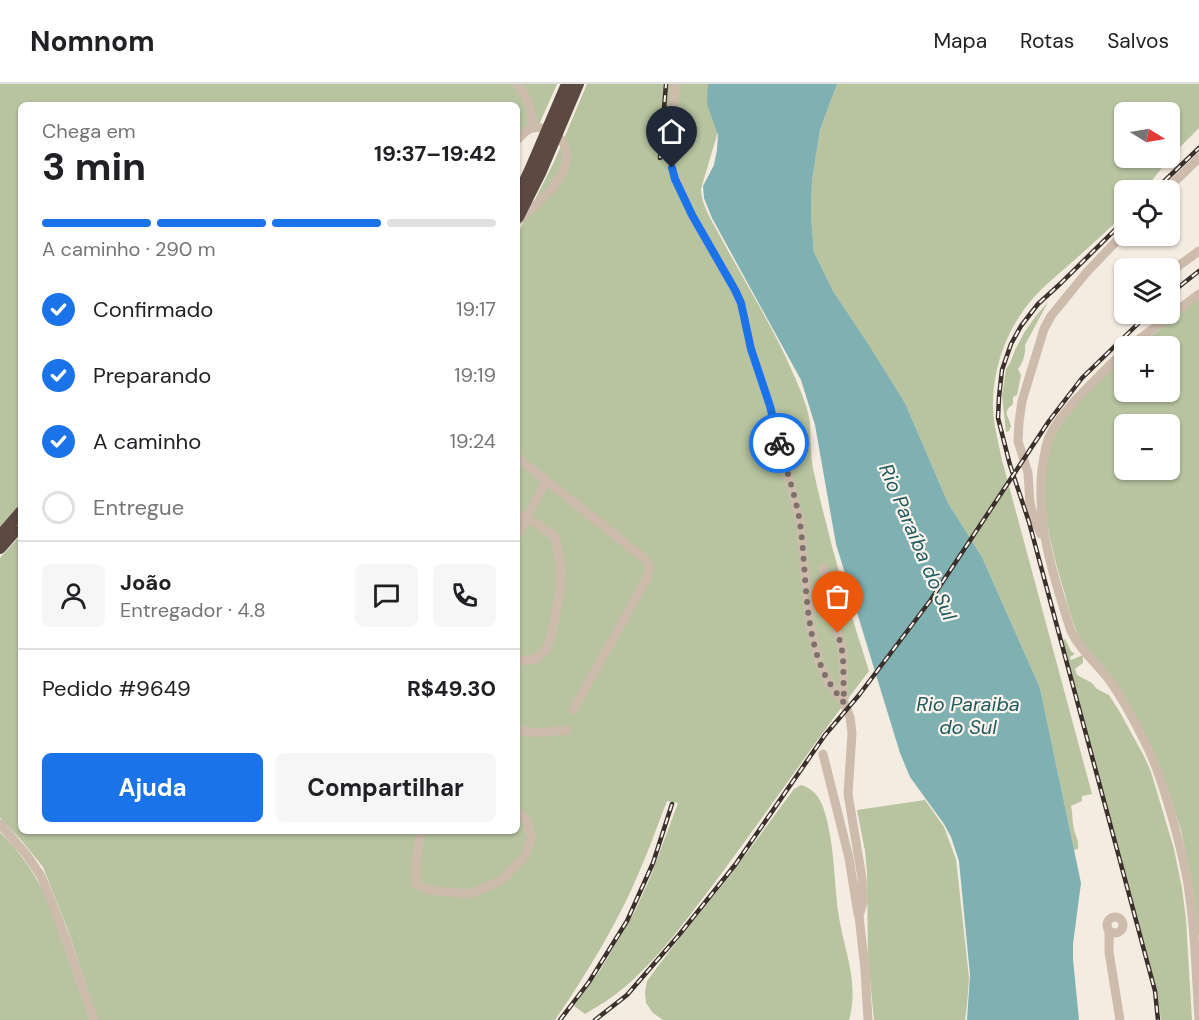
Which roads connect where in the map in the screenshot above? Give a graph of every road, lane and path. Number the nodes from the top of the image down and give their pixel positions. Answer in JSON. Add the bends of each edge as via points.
{"nodes":[{"id":1,"x":517,"y":84,"type":"edge"},
{"id":2,"x":675,"y":84,"type":"edge"},
{"id":3,"x":571,"y":88,"type":"edge"},
{"id":4,"x":534,"y":128,"type":"junction"},
{"id":5,"x":520,"y":137,"type":"edge"},
{"id":6,"x":1199,"y":158,"type":"edge"},
{"id":7,"x":536,"y":170,"type":"junction"},
{"id":8,"x":1176,"y":180,"type":"edge"},
{"id":9,"x":520,"y":193,"type":"edge"},
{"id":10,"x":520,"y":214,"type":"edge"},
{"id":11,"x":520,"y":217,"type":"edge"},
{"id":12,"x":1114,"y":244,"type":"edge"},
{"id":13,"x":1199,"y":251,"type":"edge"},
{"id":14,"x":1180,"y":265,"type":"edge"},
{"id":15,"x":1199,"y":294,"type":"edge"},
{"id":16,"x":1144,"y":336,"type":"edge"},
{"id":17,"x":1114,"y":362,"type":"edge"},
{"id":18,"x":520,"y":460,"type":"edge"},
{"id":19,"x":546,"y":481,"type":"junction"},
{"id":20,"x":18,"y":515,"type":"edge"},
{"id":21,"x":522,"y":516,"type":"edge"},
{"id":22,"x":18,"y":527,"type":"edge"},
{"id":23,"x":0,"y":536,"type":"edge"},
{"id":24,"x":1045,"y":541,"type":"junction"},
{"id":25,"x":0,"y":548,"type":"edge"},
{"id":26,"x":823,"y":568,"type":"dead end"},
{"id":27,"x":520,"y":660,"type":"edge"},
{"id":28,"x":844,"y":703,"type":"junction"},
{"id":29,"x":573,"y":710,"type":"dead end"},
{"id":30,"x":520,"y":730,"type":"edge"},
{"id":31,"x":567,"y":730,"type":"dead end"},
{"id":32,"x":823,"y":754,"type":"dead end"},
{"id":33,"x":520,"y":815,"type":"edge"},
{"id":34,"x":0,"y":824,"type":"edge"},
{"id":35,"x":421,"y":834,"type":"edge"},
{"id":36,"x":859,"y":916,"type":"junction"},
{"id":37,"x":1109,"y":931,"type":"dead end"},
{"id":38,"x":94,"y":1020,"type":"edge"},
{"id":39,"x":868,"y":1020,"type":"edge"},
{"id":40,"x":1120,"y":1020,"type":"edge"},
{"id":41,"x":1199,"y":1020,"type":"edge"}],
"edges":[{"from":1,"to":4,"type":"street","via":[[528,101]]},
{"from":2,"to":28,"type":"street","via":[[671,145],[675,179],[741,303],[800,521],[810,624],[819,662]]},
{"from":3,"to":7,"type":"highway"},
{"from":4,"to":5,"type":"street"},
{"from":4,"to":11,"type":"street","via":[[548,130],[560,138],[566,149],[566,165],[556,184]]},
{"from":6,"to":8,"type":"street"},
{"from":7,"to":9,"type":"highway"},
{"from":7,"to":10,"type":"highway"},
{"from":12,"to":24,"type":"street","via":[[1051,316],[1022,401],[1018,441],[1028,473],[1030,503]]},
{"from":13,"to":14,"type":"street"},
{"from":15,"to":16,"type":"street"},
{"from":17,"to":24,"type":"street","via":[[1085,390],[1049,438],[1040,493]]},
{"from":18,"to":19,"type":"street"},
{"from":19,"to":21,"type":"street"},
{"from":19,"to":29,"type":"street","via":[[650,567]]},
{"from":20,"to":23,"type":"highway"},
{"from":21,"to":27,"type":"street","via":[[555,537],[561,566],[560,591],[547,649],[534,659]]},
{"from":22,"to":25,"type":"highway"},
{"from":24,"to":41,"type":"street","via":[[1076,642],[1111,681],[1146,743],[1161,782],[1187,880]]},
{"from":26,"to":28,"type":"street","via":[[843,655]]},
{"from":28,"to":36,"type":"street","via":[[852,733],[848,794],[862,878]]},
{"from":30,"to":31,"type":"street"},
{"from":32,"to":36,"type":"street"},
{"from":33,"to":35,"type":"street","via":[[527,820],[531,838],[525,856],[501,881],[469,894],[429,890],[416,884]]},
{"from":34,"to":38,"type":"street","via":[[44,883]]},
{"from":36,"to":39,"type":"street"},
{"from":37,"to":40,"type":"street"}]}
